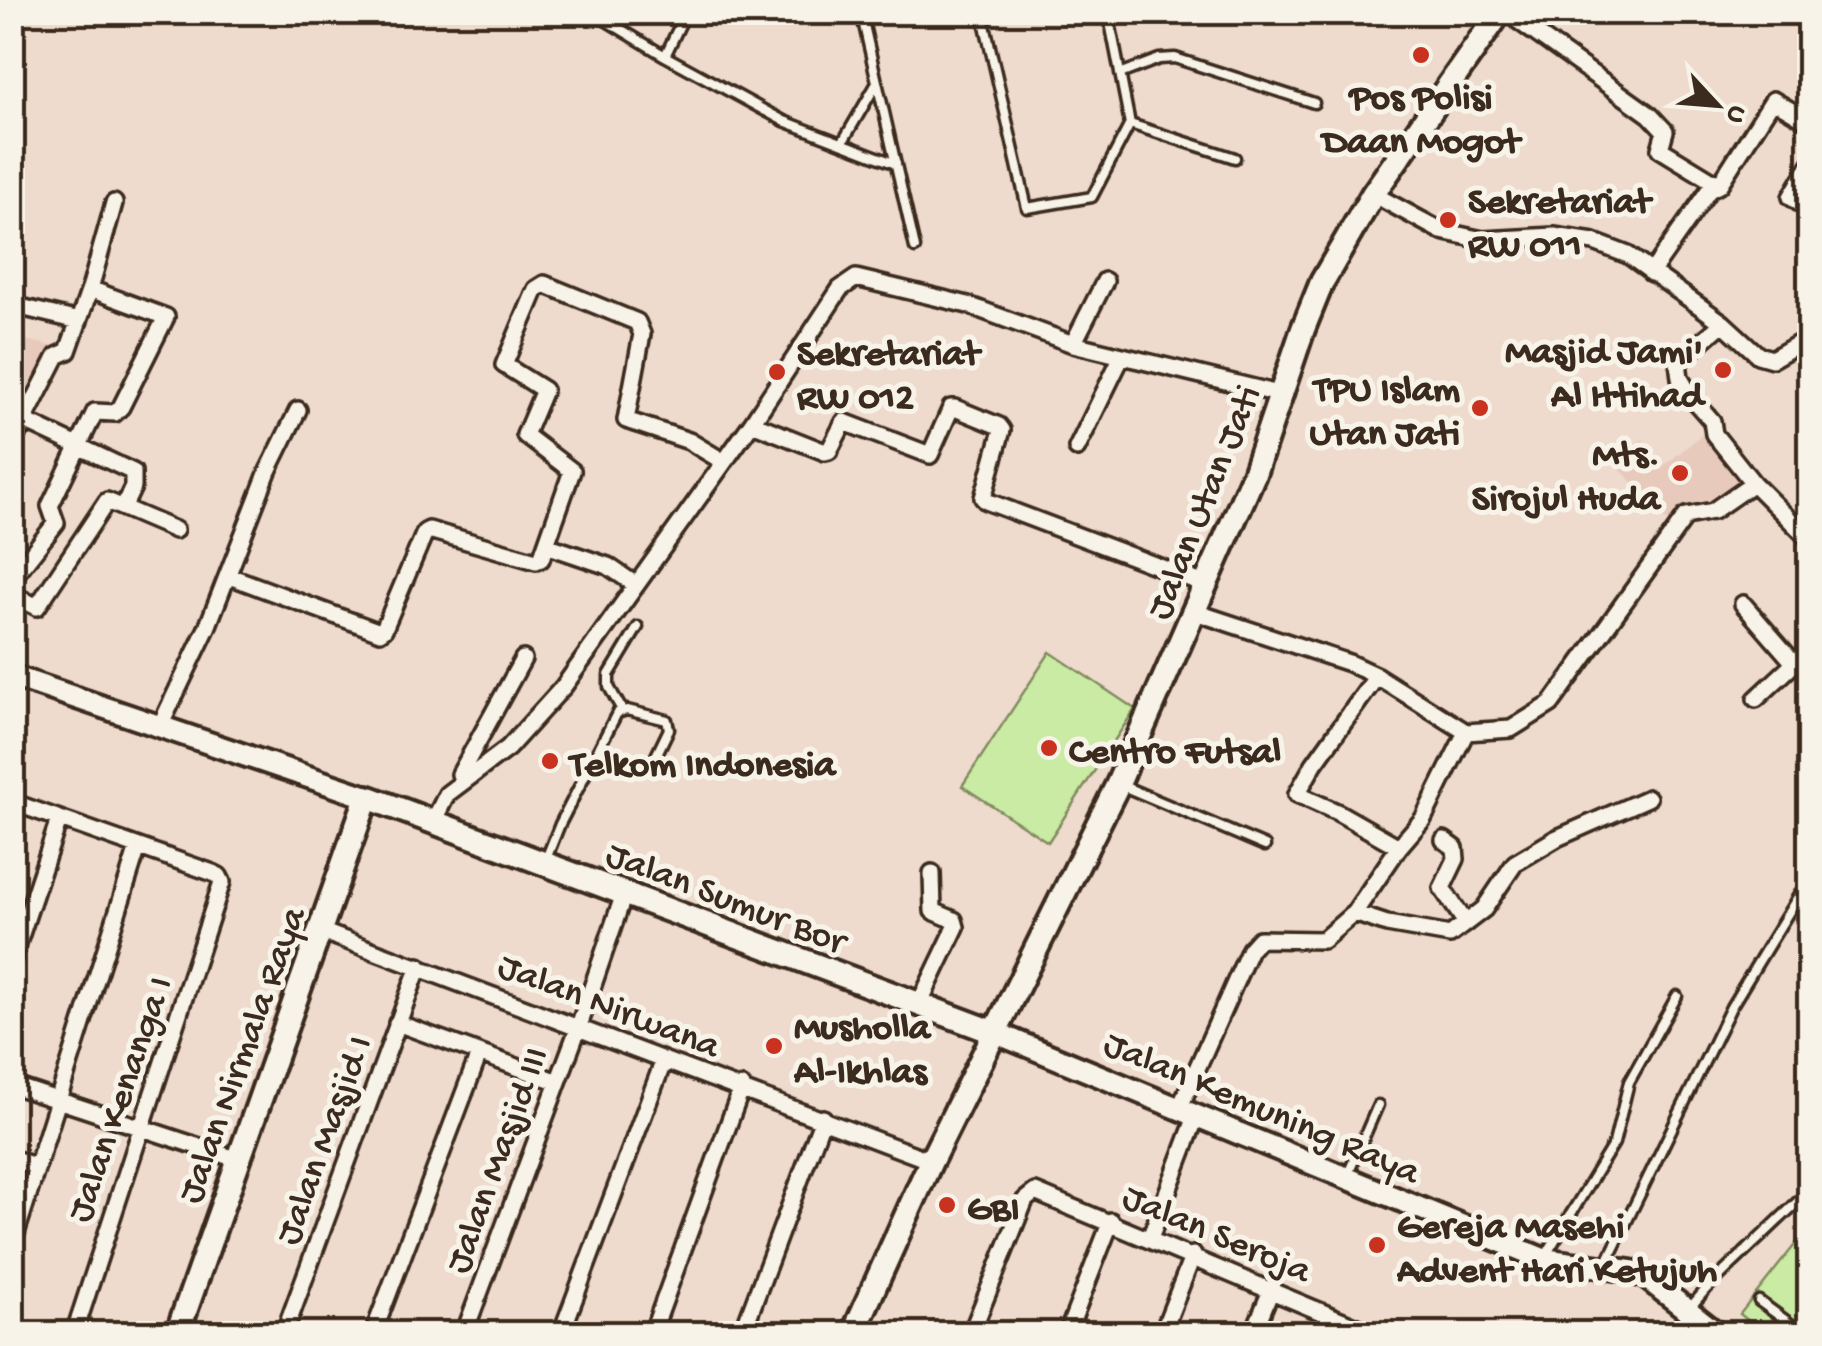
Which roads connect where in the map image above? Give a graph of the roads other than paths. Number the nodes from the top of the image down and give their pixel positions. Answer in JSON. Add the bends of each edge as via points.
{"nodes":[{"id":1,"x":592,"y":12,"type":"edge"},
{"id":2,"x":686,"y":12,"type":"edge"},
{"id":3,"x":862,"y":12,"type":"edge"},
{"id":4,"x":982,"y":12,"type":"edge"},
{"id":5,"x":1108,"y":12,"type":"edge"},
{"id":6,"x":1503,"y":12,"type":"edge"},
{"id":7,"x":1483,"y":24,"type":"edge"},
{"id":8,"x":665,"y":56,"type":"junction"},
{"id":9,"x":1120,"y":74,"type":"junction"},
{"id":10,"x":877,"y":82,"type":"junction"},
{"id":11,"x":1314,"y":103,"type":"dead end"},
{"id":12,"x":1810,"y":122,"type":"edge"},
{"id":13,"x":1130,"y":124,"type":"junction"},
{"id":14,"x":842,"y":143,"type":"junction"},
{"id":15,"x":1236,"y":158,"type":"dead end"},
{"id":16,"x":896,"y":164,"type":"junction"},
{"id":17,"x":1810,"y":165,"type":"edge"},
{"id":18,"x":1719,"y":185,"type":"junction"},
{"id":19,"x":1373,"y":194,"type":"junction"},
{"id":20,"x":114,"y":203,"type":"dead end"},
{"id":21,"x":1810,"y":211,"type":"edge"},
{"id":22,"x":915,"y":248,"type":"dead end"},
{"id":23,"x":1651,"y":273,"type":"junction"},
{"id":24,"x":1105,"y":281,"type":"dead end"},
{"id":25,"x":90,"y":289,"type":"junction"},
{"id":26,"x":12,"y":305,"type":"edge"},
{"id":27,"x":79,"y":321,"type":"junction"},
{"id":28,"x":1723,"y":322,"type":"junction"},
{"id":29,"x":1810,"y":337,"type":"edge"},
{"id":30,"x":1073,"y":344,"type":"junction"},
{"id":31,"x":1122,"y":356,"type":"junction"},
{"id":32,"x":1283,"y":394,"type":"junction"},
{"id":33,"x":298,"y":410,"type":"dead end"},
{"id":34,"x":25,"y":421,"type":"junction"},
{"id":35,"x":752,"y":423,"type":"junction"},
{"id":36,"x":12,"y":444,"type":"edge"},
{"id":37,"x":78,"y":446,"type":"junction"},
{"id":38,"x":1077,"y":448,"type":"dead end"},
{"id":39,"x":724,"y":462,"type":"junction"},
{"id":40,"x":1753,"y":483,"type":"junction"},
{"id":41,"x":124,"y":506,"type":"junction"},
{"id":42,"x":175,"y":530,"type":"dead end"},
{"id":43,"x":1810,"y":540,"type":"edge"},
{"id":44,"x":546,"y":545,"type":"junction"},
{"id":45,"x":228,"y":576,"type":"junction"},
{"id":46,"x":12,"y":578,"type":"edge"},
{"id":47,"x":636,"y":584,"type":"junction"},
{"id":48,"x":1207,"y":585,"type":"junction"},
{"id":49,"x":12,"y":594,"type":"edge"},
{"id":50,"x":1743,"y":604,"type":"dead end"},
{"id":51,"x":1195,"y":612,"type":"junction"},
{"id":52,"x":638,"y":627,"type":"dead end"},
{"id":53,"x":1810,"y":649,"type":"edge"},
{"id":54,"x":523,"y":660,"type":"dead end"},
{"id":55,"x":1794,"y":664,"type":"junction"},
{"id":56,"x":12,"y":676,"type":"edge"},
{"id":57,"x":1377,"y":676,"type":"junction"},
{"id":58,"x":1756,"y":699,"type":"dead end"},
{"id":59,"x":622,"y":710,"type":"junction"},
{"id":60,"x":163,"y":721,"type":"junction"},
{"id":61,"x":1466,"y":732,"type":"junction"},
{"id":62,"x":651,"y":766,"type":"dead end"},
{"id":63,"x":463,"y":782,"type":"junction"},
{"id":64,"x":1118,"y":784,"type":"junction"},
{"id":65,"x":368,"y":797,"type":"junction"},
{"id":66,"x":1648,"y":798,"type":"dead end"},
{"id":67,"x":12,"y":802,"type":"edge"},
{"id":68,"x":440,"y":808,"type":"junction"},
{"id":69,"x":59,"y":820,"type":"junction"},
{"id":70,"x":1444,"y":840,"type":"dead end"},
{"id":71,"x":1265,"y":846,"type":"dead end"},
{"id":72,"x":138,"y":847,"type":"junction"},
{"id":73,"x":1399,"y":848,"type":"junction"},
{"id":74,"x":548,"y":852,"type":"junction"},
{"id":75,"x":932,"y":873,"type":"dead end"},
{"id":76,"x":1810,"y":877,"type":"edge"},
{"id":77,"x":624,"y":894,"type":"junction"},
{"id":78,"x":1354,"y":913,"type":"junction"},
{"id":79,"x":1466,"y":923,"type":"junction"},
{"id":80,"x":321,"y":932,"type":"junction"},
{"id":81,"x":12,"y":962,"type":"edge"},
{"id":82,"x":419,"y":966,"type":"junction"},
{"id":83,"x":1677,"y":996,"type":"dead end"},
{"id":84,"x":919,"y":1004,"type":"junction"},
{"id":85,"x":960,"y":1020,"type":"junction"},
{"id":86,"x":397,"y":1023,"type":"junction"},
{"id":87,"x":1000,"y":1024,"type":"junction"},
{"id":88,"x":579,"y":1026,"type":"junction"},
{"id":89,"x":478,"y":1054,"type":"junction"},
{"id":90,"x":664,"y":1060,"type":"junction"},
{"id":91,"x":980,"y":1064,"type":"junction"},
{"id":92,"x":558,"y":1082,"type":"junction"},
{"id":93,"x":12,"y":1085,"type":"edge"},
{"id":94,"x":742,"y":1087,"type":"junction"},
{"id":95,"x":60,"y":1100,"type":"junction"},
{"id":96,"x":1188,"y":1103,"type":"junction"},
{"id":97,"x":1378,"y":1105,"type":"dead end"},
{"id":98,"x":823,"y":1118,"type":"junction"},
{"id":99,"x":143,"y":1130,"type":"junction"},
{"id":100,"x":12,"y":1158,"type":"edge"},
{"id":101,"x":239,"y":1160,"type":"junction"},
{"id":102,"x":931,"y":1161,"type":"junction"},
{"id":103,"x":37,"y":1167,"type":"junction"},
{"id":104,"x":1346,"y":1178,"type":"junction"},
{"id":105,"x":1810,"y":1190,"type":"edge"},
{"id":106,"x":1110,"y":1221,"type":"junction"},
{"id":107,"x":1150,"y":1238,"type":"junction"},
{"id":108,"x":12,"y":1246,"type":"edge"},
{"id":109,"x":1193,"y":1255,"type":"junction"},
{"id":110,"x":1543,"y":1259,"type":"junction"},
{"id":111,"x":1605,"y":1266,"type":"junction"},
{"id":112,"x":1272,"y":1288,"type":"junction"},
{"id":113,"x":1758,"y":1301,"type":"dead end"},
{"id":114,"x":1700,"y":1319,"type":"edge"},
{"id":115,"x":1356,"y":1330,"type":"edge"},
{"id":116,"x":74,"y":1334,"type":"edge"},
{"id":117,"x":177,"y":1334,"type":"edge"},
{"id":118,"x":284,"y":1334,"type":"edge"},
{"id":119,"x":373,"y":1334,"type":"edge"},
{"id":120,"x":464,"y":1334,"type":"edge"},
{"id":121,"x":561,"y":1334,"type":"edge"},
{"id":122,"x":652,"y":1334,"type":"edge"},
{"id":123,"x":742,"y":1334,"type":"edge"},
{"id":124,"x":853,"y":1334,"type":"edge"},
{"id":125,"x":971,"y":1334,"type":"edge"},
{"id":126,"x":1066,"y":1334,"type":"edge"},
{"id":127,"x":1162,"y":1334,"type":"edge"},
{"id":128,"x":1253,"y":1334,"type":"edge"},
{"id":129,"x":1374,"y":1334,"type":"edge"},
{"id":130,"x":1793,"y":1334,"type":"edge"}],
"edges":[{"from":1,"to":8,"type":"lane"},
{"from":2,"to":8,"type":"lane"},
{"from":3,"to":10,"type":"lane"},
{"from":4,"to":13,"type":"lane","via":[[1027,208],[1092,197]]},
{"from":5,"to":9,"type":"lane"},
{"from":6,"to":7,"type":"main road","name":"Jalan Utan Jati"},
{"from":6,"to":18,"type":"street","via":[[1650,115],[1664,131],[1660,149]]},
{"from":7,"to":19,"type":"main road","name":"Jalan Utan Jati"},
{"from":8,"to":14,"type":"lane","via":[[784,121]]},
{"from":9,"to":11,"type":"lane","via":[[1175,58]]},
{"from":9,"to":13,"type":"lane"},
{"from":10,"to":14,"type":"lane"},
{"from":10,"to":16,"type":"lane"},
{"from":12,"to":18,"type":"street","via":[[1772,100]]},
{"from":13,"to":15,"type":"lane"},
{"from":14,"to":16,"type":"lane"},
{"from":16,"to":22,"type":"lane"},
{"from":17,"to":21,"type":"street","via":[[1790,197]]},
{"from":18,"to":23,"type":"street"},
{"from":19,"to":23,"type":"street","via":[[1441,230],[1483,240],[1554,236],[1594,242]]},
{"from":19,"to":32,"type":"main road","name":"Jalan Utan Jati","via":[[1322,282]]},
{"from":20,"to":25,"type":"street"},
{"from":23,"to":28,"type":"street"},
{"from":24,"to":30,"type":"street"},
{"from":25,"to":27,"type":"street"},
{"from":25,"to":37,"type":"street","via":[[166,317],[121,407],[95,412]]},
{"from":26,"to":27,"type":"street"},
{"from":27,"to":34,"type":"street"},
{"from":28,"to":29,"type":"street","via":[[1772,359]]},
{"from":28,"to":40,"type":"street","via":[[1678,362],[1680,378]]},
{"from":30,"to":31,"type":"street"},
{"from":30,"to":35,"type":"street","via":[[968,306],[856,278],[840,289]]},
{"from":31,"to":32,"type":"street"},
{"from":31,"to":38,"type":"street"},
{"from":32,"to":48,"type":"main road","name":"Jalan Utan Jati"},
{"from":33,"to":45,"type":"street"},
{"from":34,"to":36,"type":"street"},
{"from":34,"to":37,"type":"street"},
{"from":35,"to":39,"type":"street"},
{"from":35,"to":48,"type":"street","via":[[826,452],[844,422],[930,455],[955,408],[1002,430],[986,501]]},
{"from":37,"to":41,"type":"street","via":[[133,472]]},
{"from":37,"to":46,"type":"street","via":[[50,506],[56,523]]},
{"from":39,"to":44,"type":"street","via":[[689,441],[626,420],[642,334],[637,322],[544,284],[504,365],[544,390],[525,434],[572,471]]},
{"from":39,"to":47,"type":"street"},
{"from":40,"to":43,"type":"street"},
{"from":40,"to":61,"type":"street","via":[[1714,512],[1686,516],[1551,704],[1511,729]]},
{"from":41,"to":42,"type":"street"},
{"from":41,"to":49,"type":"street","via":[[106,501],[37,606]]},
{"from":44,"to":45,"type":"street","via":[[536,561],[429,530],[380,632]]},
{"from":44,"to":47,"type":"street","via":[[608,566]]},
{"from":45,"to":60,"type":"street"},
{"from":47,"to":63,"type":"street","via":[[564,686],[508,748]]},
{"from":48,"to":51,"type":"main road","name":"Jalan Utan Jati"},
{"from":50,"to":55,"type":"street"},
{"from":51,"to":57,"type":"street"},
{"from":51,"to":64,"type":"main road","name":"Jalan Utan Jati"},
{"from":52,"to":59,"type":"lane","via":[[609,675]]},
{"from":53,"to":55,"type":"street"},
{"from":54,"to":63,"type":"street","via":[[460,774]]},
{"from":55,"to":58,"type":"street"},
{"from":56,"to":60,"type":"street","name":"Jalan Sumur Bor"},
{"from":57,"to":61,"type":"street"},
{"from":57,"to":73,"type":"street","via":[[1298,794]]},
{"from":59,"to":62,"type":"lane","via":[[668,720]]},
{"from":59,"to":74,"type":"lane"},
{"from":60,"to":65,"type":"street","name":"Jalan Sumur Bor"},
{"from":61,"to":73,"type":"street","via":[[1424,819]]},
{"from":63,"to":68,"type":"street"},
{"from":64,"to":71,"type":"lane"},
{"from":64,"to":87,"type":"main road","name":"Jalan Utan Jati"},
{"from":65,"to":68,"type":"main road","name":"Jalan Sumur Bor"},
{"from":65,"to":80,"type":"main road","name":"Jalan Nirmala Raya"},
{"from":66,"to":79,"type":"street","via":[[1514,864],[1484,909]]},
{"from":67,"to":69,"type":"street"},
{"from":68,"to":74,"type":"main road","name":"Jalan Sumur Bor"},
{"from":69,"to":72,"type":"street"},
{"from":69,"to":81,"type":"street"},
{"from":70,"to":79,"type":"street","via":[[1455,848],[1456,859],[1442,888]]},
{"from":72,"to":95,"type":"street"},
{"from":72,"to":99,"type":"street","name":"Jalan Kenanga I","via":[[222,882]]},
{"from":73,"to":78,"type":"street"},
{"from":74,"to":77,"type":"main road","name":"Jalan Sumur Bor"},
{"from":75,"to":84,"type":"street","via":[[934,911],[956,927]]},
{"from":76,"to":111,"type":"lane","via":[[1731,1007]]},
{"from":77,"to":84,"type":"main road","name":"Jalan Sumur Bor"},
{"from":77,"to":88,"type":"street","name":"Jalan Masjid III"},
{"from":78,"to":79,"type":"street","via":[[1450,936]]},
{"from":78,"to":96,"type":"street","via":[[1323,940],[1259,939],[1250,948]]},
{"from":80,"to":82,"type":"street","name":"Jalan Nirwana"},
{"from":80,"to":101,"type":"main road","name":"Jalan Nirmala Raya"},
{"from":82,"to":86,"type":"street","name":"Jalan Masjid I"},
{"from":82,"to":88,"type":"street","name":"Jalan Nirwana"},
{"from":83,"to":110,"type":"lane","via":[[1629,1082],[1614,1143]]},
{"from":84,"to":85,"type":"main road","name":"Jalan Sumur Bor"},
{"from":85,"to":87,"type":"main road","name":"Jalan Sumur Bor"},
{"from":85,"to":91,"type":"main road","via":[[978,1032]]},
{"from":86,"to":89,"type":"street"},
{"from":86,"to":118,"type":"street","name":"Jalan Masjid I"},
{"from":87,"to":91,"type":"main road","name":"Jalan Utan Jati"},
{"from":87,"to":96,"type":"street","name":"Jalan Kemuning Raya"},
{"from":88,"to":90,"type":"street","name":"Jalan Nirwana"},
{"from":88,"to":92,"type":"street","name":"Jalan Masjid III"},
{"from":89,"to":92,"type":"street"},
{"from":89,"to":119,"type":"street"},
{"from":90,"to":94,"type":"street","name":"Jalan Nirwana"},
{"from":90,"to":121,"type":"street"},
{"from":91,"to":102,"type":"main road","name":"Jalan Utan Jati"},
{"from":92,"to":120,"type":"street","name":"Jalan Masjid III"},
{"from":93,"to":95,"type":"street"},
{"from":94,"to":98,"type":"street","name":"Jalan Nirwana"},
{"from":94,"to":122,"type":"street"},
{"from":95,"to":99,"type":"street"},
{"from":95,"to":103,"type":"street"},
{"from":96,"to":104,"type":"street","name":"Jalan Kemuning Raya"},
{"from":96,"to":107,"type":"street"},
{"from":97,"to":104,"type":"lane"},
{"from":98,"to":102,"type":"street","name":"Jalan Nirwana"},
{"from":98,"to":123,"type":"street"},
{"from":99,"to":101,"type":"street"},
{"from":99,"to":116,"type":"street","name":"Jalan Kenanga I"},
{"from":100,"to":103,"type":"street"},
{"from":101,"to":117,"type":"main road","name":"Jalan Nirmala Raya"},
{"from":102,"to":124,"type":"main road","name":"Jalan Utan Jati"},
{"from":103,"to":108,"type":"street"},
{"from":104,"to":110,"type":"street","name":"Jalan Kemuning Raya"},
{"from":105,"to":114,"type":"lane","via":[[1706,1288]]},
{"from":106,"to":107,"type":"street","name":"Jalan Seroja"},
{"from":106,"to":125,"type":"street","name":"Jalan Seroja","via":[[1035,1192],[1025,1200]]},
{"from":106,"to":126,"type":"street"},
{"from":107,"to":109,"type":"street","name":"Jalan Seroja"},
{"from":109,"to":112,"type":"street","name":"Jalan Seroja"},
{"from":109,"to":127,"type":"street"},
{"from":110,"to":111,"type":"street","name":"Jalan Kemuning Raya"},
{"from":111,"to":114,"type":"street","name":"Jalan Kemuning Raya","via":[[1644,1277]]},
{"from":112,"to":115,"type":"street","name":"Jalan Seroja"},
{"from":112,"to":128,"type":"street"},
{"from":113,"to":130,"type":"lane","via":[[1796,1328]]},
{"from":115,"to":129,"type":"street","name":"Jalan Seroja"}]}
